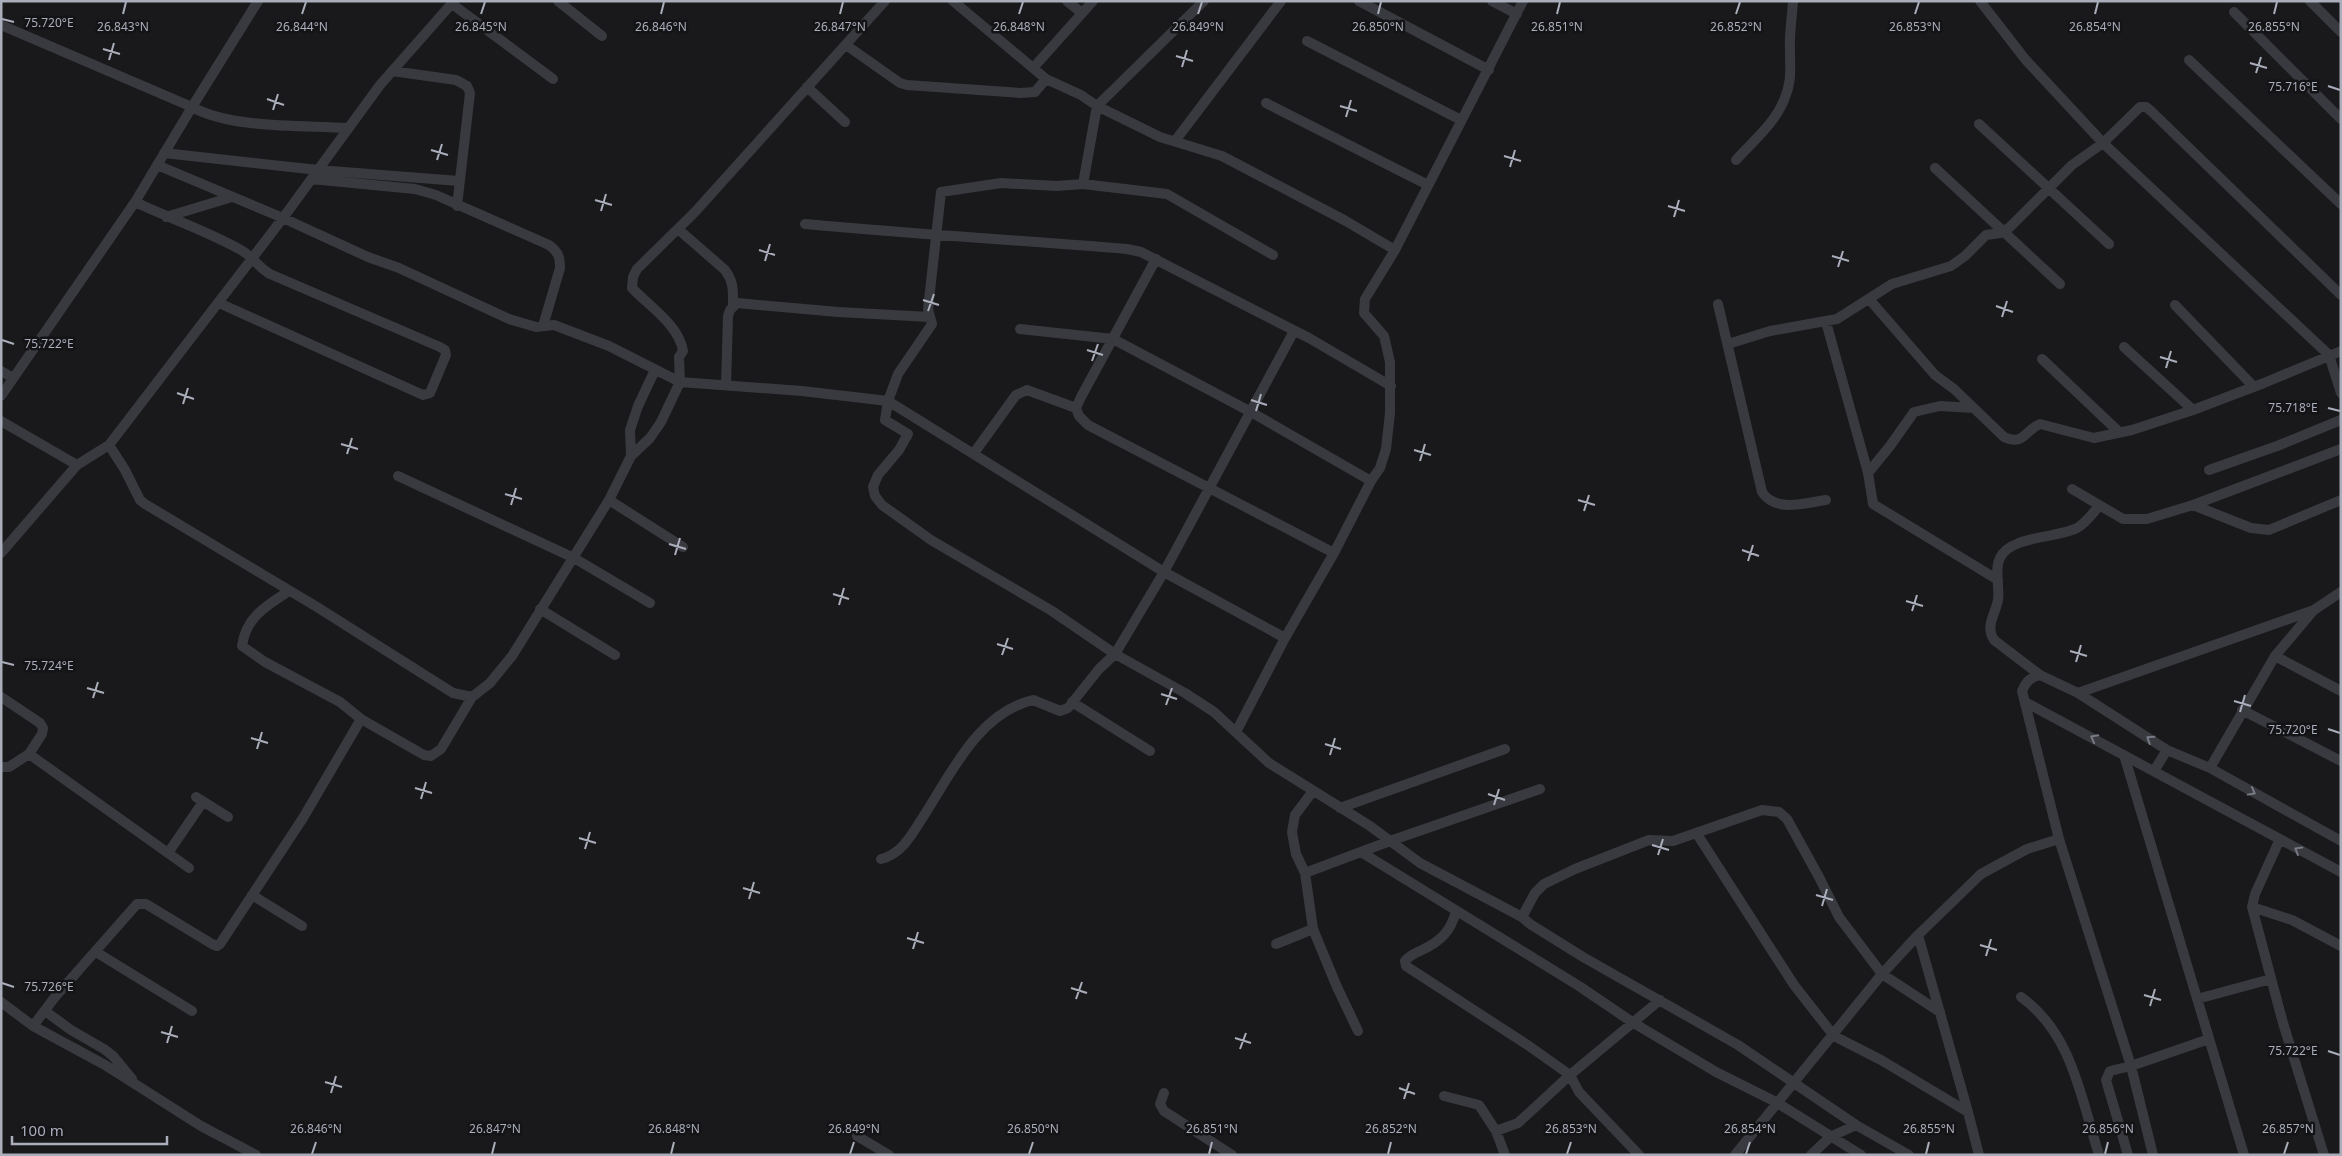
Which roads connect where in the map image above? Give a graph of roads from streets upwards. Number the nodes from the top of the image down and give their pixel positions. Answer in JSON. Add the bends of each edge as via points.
{"nodes":[{"id":1,"x":258,"y":1,"type":"edge"},
{"id":2,"x":558,"y":1,"type":"edge"},
{"id":3,"x":885,"y":1,"type":"edge"},
{"id":4,"x":954,"y":1,"type":"edge"},
{"id":5,"x":1067,"y":1,"type":"edge"},
{"id":6,"x":1093,"y":1,"type":"edge"},
{"id":7,"x":1204,"y":1,"type":"edge"},
{"id":8,"x":1281,"y":1,"type":"edge"},
{"id":9,"x":1359,"y":1,"type":"edge"},
{"id":10,"x":1492,"y":1,"type":"edge"},
{"id":11,"x":1523,"y":1,"type":"edge"},
{"id":12,"x":1793,"y":1,"type":"edge"},
{"id":13,"x":2310,"y":1,"type":"edge"},
{"id":14,"x":453,"y":3,"type":"edge"},
{"id":15,"x":1985,"y":3,"type":"edge"},
{"id":16,"x":2234,"y":12,"type":"dead end"},
{"id":17,"x":1082,"y":13,"type":"junction"},
{"id":18,"x":1517,"y":14,"type":"junction"},
{"id":19,"x":1,"y":25,"type":"edge"},
{"id":20,"x":2341,"y":32,"type":"edge"},
{"id":21,"x":602,"y":36,"type":"dead end"},
{"id":22,"x":1307,"y":41,"type":"dead end"},
{"id":23,"x":846,"y":45,"type":"junction"},
{"id":24,"x":2189,"y":60,"type":"dead end"},
{"id":25,"x":1034,"y":67,"type":"junction"},
{"id":26,"x":1488,"y":70,"type":"junction"},
{"id":27,"x":392,"y":71,"type":"junction"},
{"id":28,"x":1046,"y":79,"type":"junction"},
{"id":29,"x":553,"y":80,"type":"dead end"},
{"id":30,"x":807,"y":87,"type":"junction"},
{"id":31,"x":1266,"y":103,"type":"dead end"},
{"id":32,"x":1098,"y":106,"type":"junction"},
{"id":33,"x":192,"y":107,"type":"junction"},
{"id":34,"x":2341,"y":118,"type":"edge"},
{"id":35,"x":1461,"y":120,"type":"junction"},
{"id":36,"x":845,"y":122,"type":"dead end"},
{"id":37,"x":1979,"y":124,"type":"dead end"},
{"id":38,"x":348,"y":128,"type":"junction"},
{"id":39,"x":1175,"y":141,"type":"junction"},
{"id":40,"x":2104,"y":143,"type":"junction"},
{"id":41,"x":164,"y":154,"type":"junction"},
{"id":42,"x":1736,"y":160,"type":"dead end"},
{"id":43,"x":157,"y":165,"type":"junction"},
{"id":44,"x":1935,"y":168,"type":"dead end"},
{"id":45,"x":318,"y":170,"type":"junction"},
{"id":46,"x":311,"y":179,"type":"junction"},
{"id":47,"x":459,"y":181,"type":"junction"},
{"id":48,"x":1082,"y":184,"type":"junction"},
{"id":49,"x":1428,"y":185,"type":"junction"},
{"id":50,"x":2050,"y":188,"type":"junction"},
{"id":51,"x":232,"y":197,"type":"junction"},
{"id":52,"x":135,"y":202,"type":"junction"},
{"id":53,"x":2341,"y":204,"type":"edge"},
{"id":54,"x":457,"y":206,"type":"junction"},
{"id":55,"x":166,"y":217,"type":"junction"},
{"id":56,"x":283,"y":218,"type":"junction"},
{"id":57,"x":805,"y":224,"type":"dead end"},
{"id":58,"x":678,"y":229,"type":"junction"},
{"id":59,"x":2005,"y":231,"type":"junction"},
{"id":60,"x":935,"y":236,"type":"junction"},
{"id":61,"x":2109,"y":244,"type":"dead end"},
{"id":62,"x":1395,"y":250,"type":"junction"},
{"id":63,"x":1273,"y":254,"type":"dead end"},
{"id":64,"x":254,"y":258,"type":"junction"},
{"id":65,"x":1156,"y":259,"type":"junction"},
{"id":66,"x":2060,"y":284,"type":"dead end"},
{"id":67,"x":2341,"y":295,"type":"edge"},
{"id":68,"x":1869,"y":299,"type":"junction"},
{"id":69,"x":219,"y":303,"type":"junction"},
{"id":70,"x":1718,"y":304,"type":"dead end"},
{"id":71,"x":2175,"y":305,"type":"dead end"},
{"id":72,"x":733,"y":306,"type":"junction"},
{"id":73,"x":930,"y":316,"type":"junction"},
{"id":74,"x":1826,"y":322,"type":"junction"},
{"id":75,"x":543,"y":326,"type":"junction"},
{"id":76,"x":1020,"y":329,"type":"dead end"},
{"id":77,"x":1294,"y":331,"type":"junction"},
{"id":78,"x":1113,"y":339,"type":"junction"},
{"id":79,"x":1728,"y":344,"type":"junction"},
{"id":80,"x":2124,"y":347,"type":"dead end"},
{"id":81,"x":2341,"y":351,"type":"edge"},
{"id":82,"x":2329,"y":355,"type":"junction"},
{"id":83,"x":2042,"y":359,"type":"dead end"},
{"id":84,"x":655,"y":370,"type":"junction"},
{"id":85,"x":1,"y":371,"type":"edge"},
{"id":86,"x":13,"y":378,"type":"junction"},
{"id":87,"x":680,"y":382,"type":"junction"},
{"id":88,"x":726,"y":385,"type":"junction"},
{"id":89,"x":1391,"y":386,"type":"junction"},
{"id":90,"x":2254,"y":387,"type":"junction"},
{"id":91,"x":2341,"y":393,"type":"edge"},
{"id":92,"x":1,"y":396,"type":"edge"},
{"id":93,"x":888,"y":401,"type":"junction"},
{"id":94,"x":1076,"y":408,"type":"junction"},
{"id":95,"x":1974,"y":408,"type":"junction"},
{"id":96,"x":2193,"y":410,"type":"junction"},
{"id":97,"x":1251,"y":412,"type":"junction"},
{"id":98,"x":2341,"y":420,"type":"edge"},
{"id":99,"x":1,"y":421,"type":"edge"},
{"id":100,"x":2120,"y":432,"type":"junction"},
{"id":101,"x":109,"y":445,"type":"junction"},
{"id":102,"x":2341,"y":450,"type":"edge"},
{"id":103,"x":974,"y":453,"type":"junction"},
{"id":104,"x":632,"y":456,"type":"junction"},
{"id":105,"x":77,"y":465,"type":"junction"},
{"id":106,"x":2209,"y":470,"type":"dead end"},
{"id":107,"x":1868,"y":473,"type":"junction"},
{"id":108,"x":398,"y":476,"type":"dead end"},
{"id":109,"x":1370,"y":481,"type":"junction"},
{"id":110,"x":1210,"y":487,"type":"junction"},
{"id":111,"x":2072,"y":489,"type":"dead end"},
{"id":112,"x":609,"y":500,"type":"junction"},
{"id":113,"x":1826,"y":500,"type":"dead end"},
{"id":114,"x":2341,"y":500,"type":"edge"},
{"id":115,"x":2193,"y":505,"type":"junction"},
{"id":116,"x":2099,"y":506,"type":"junction"},
{"id":117,"x":683,"y":547,"type":"dead end"},
{"id":118,"x":1,"y":553,"type":"edge"},
{"id":119,"x":1334,"y":553,"type":"junction"},
{"id":120,"x":574,"y":558,"type":"junction"},
{"id":121,"x":1164,"y":572,"type":"junction"},
{"id":122,"x":1998,"y":580,"type":"junction"},
{"id":123,"x":289,"y":591,"type":"junction"},
{"id":124,"x":2340,"y":595,"type":"edge"},
{"id":125,"x":650,"y":603,"type":"dead end"},
{"id":126,"x":540,"y":610,"type":"junction"},
{"id":127,"x":2314,"y":610,"type":"junction"},
{"id":128,"x":1285,"y":638,"type":"junction"},
{"id":129,"x":1115,"y":654,"type":"junction"},
{"id":130,"x":615,"y":655,"type":"dead end"},
{"id":131,"x":2276,"y":656,"type":"junction"},
{"id":132,"x":2040,"y":675,"type":"junction"},
{"id":133,"x":2341,"y":691,"type":"edge"},
{"id":134,"x":2078,"y":693,"type":"junction"},
{"id":135,"x":1,"y":697,"type":"edge"},
{"id":136,"x":472,"y":697,"type":"junction"},
{"id":137,"x":1072,"y":702,"type":"junction"},
{"id":138,"x":2025,"y":702,"type":"junction"},
{"id":139,"x":2242,"y":710,"type":"junction"},
{"id":140,"x":361,"y":719,"type":"junction"},
{"id":141,"x":1236,"y":732,"type":"junction"},
{"id":142,"x":1505,"y":749,"type":"dead end"},
{"id":143,"x":2167,"y":750,"type":"junction"},
{"id":144,"x":1150,"y":751,"type":"dead end"},
{"id":145,"x":29,"y":754,"type":"junction"},
{"id":146,"x":2124,"y":754,"type":"junction"},
{"id":147,"x":2341,"y":761,"type":"edge"},
{"id":148,"x":1,"y":767,"type":"edge"},
{"id":149,"x":2210,"y":768,"type":"junction"},
{"id":150,"x":2154,"y":771,"type":"junction"},
{"id":151,"x":1540,"y":789,"type":"dead end"},
{"id":152,"x":1313,"y":791,"type":"junction"},
{"id":153,"x":1340,"y":808,"type":"junction"},
{"id":154,"x":228,"y":818,"type":"dead end"},
{"id":155,"x":1697,"y":834,"type":"junction"},
{"id":156,"x":2280,"y":838,"type":"junction"},
{"id":157,"x":2060,"y":839,"type":"junction"},
{"id":158,"x":1390,"y":841,"type":"junction"},
{"id":159,"x":2341,"y":841,"type":"edge"},
{"id":160,"x":1361,"y":852,"type":"junction"},
{"id":161,"x":168,"y":853,"type":"junction"},
{"id":162,"x":881,"y":858,"type":"dead end"},
{"id":163,"x":190,"y":868,"type":"dead end"},
{"id":164,"x":2341,"y":872,"type":"edge"},
{"id":165,"x":1305,"y":873,"type":"junction"},
{"id":166,"x":252,"y":895,"type":"junction"},
{"id":167,"x":2252,"y":907,"type":"junction"},
{"id":168,"x":1456,"y":911,"type":"junction"},
{"id":169,"x":1522,"y":917,"type":"junction"},
{"id":170,"x":302,"y":926,"type":"dead end"},
{"id":171,"x":1313,"y":929,"type":"junction"},
{"id":172,"x":1918,"y":935,"type":"junction"},
{"id":173,"x":1276,"y":944,"type":"dead end"},
{"id":174,"x":2341,"y":946,"type":"edge"},
{"id":175,"x":96,"y":952,"type":"junction"},
{"id":176,"x":1882,"y":974,"type":"junction"},
{"id":177,"x":2271,"y":979,"type":"junction"},
{"id":178,"x":2021,"y":997,"type":"dead end"},
{"id":179,"x":2197,"y":999,"type":"junction"},
{"id":180,"x":1660,"y":1000,"type":"junction"},
{"id":181,"x":1,"y":1002,"type":"edge"},
{"id":182,"x":45,"y":1011,"type":"junction"},
{"id":183,"x":192,"y":1011,"type":"dead end"},
{"id":184,"x":1940,"y":1012,"type":"junction"},
{"id":185,"x":1632,"y":1022,"type":"junction"},
{"id":186,"x":33,"y":1026,"type":"junction"},
{"id":187,"x":1358,"y":1031,"type":"dead end"},
{"id":188,"x":1834,"y":1036,"type":"junction"},
{"id":189,"x":2209,"y":1039,"type":"junction"},
{"id":190,"x":2132,"y":1066,"type":"junction"},
{"id":191,"x":1570,"y":1075,"type":"junction"},
{"id":192,"x":137,"y":1084,"type":"junction"},
{"id":193,"x":1793,"y":1084,"type":"junction"},
{"id":194,"x":1164,"y":1093,"type":"dead end"},
{"id":195,"x":1444,"y":1096,"type":"dead end"},
{"id":196,"x":1776,"y":1102,"type":"junction"},
{"id":197,"x":1968,"y":1112,"type":"junction"},
{"id":198,"x":1856,"y":1125,"type":"junction"},
{"id":199,"x":1496,"y":1131,"type":"junction"},
{"id":200,"x":857,"y":1136,"type":"dead end"},
{"id":201,"x":1830,"y":1137,"type":"junction"},
{"id":202,"x":256,"y":1155,"type":"edge"},
{"id":203,"x":889,"y":1155,"type":"edge"},
{"id":204,"x":1232,"y":1155,"type":"edge"},
{"id":205,"x":1505,"y":1155,"type":"edge"},
{"id":206,"x":1639,"y":1155,"type":"edge"},
{"id":207,"x":1735,"y":1155,"type":"edge"},
{"id":208,"x":1811,"y":1155,"type":"edge"},
{"id":209,"x":1861,"y":1155,"type":"edge"},
{"id":210,"x":1909,"y":1155,"type":"edge"},
{"id":211,"x":1979,"y":1155,"type":"edge"},
{"id":212,"x":2099,"y":1155,"type":"edge"},
{"id":213,"x":2128,"y":1155,"type":"edge"},
{"id":214,"x":2153,"y":1155,"type":"edge"},
{"id":215,"x":2244,"y":1155,"type":"edge"},
{"id":216,"x":2324,"y":1155,"type":"edge"}],
"edges":[{"from":1,"to":33,"type":"street"},
{"from":2,"to":21,"type":"street"},
{"from":3,"to":23,"type":"street"},
{"from":4,"to":25,"type":"street"},
{"from":5,"to":17,"type":"street"},
{"from":6,"to":17,"type":"street"},
{"from":7,"to":32,"type":"street"},
{"from":8,"to":39,"type":"street"},
{"from":9,"to":26,"type":"street"},
{"from":10,"to":18,"type":"street"},
{"from":11,"to":18,"type":"street"},
{"from":12,"to":42,"type":"street","via":[[1789,87],[1784,102]]},
{"from":13,"to":20,"type":"street"},
{"from":14,"to":27,"type":"street"},
{"from":14,"to":29,"type":"street"},
{"from":15,"to":40,"type":"street","via":[[2025,59]]},
{"from":16,"to":34,"type":"street"},
{"from":17,"to":25,"type":"street"},
{"from":18,"to":26,"type":"street"},
{"from":19,"to":33,"type":"street"},
{"from":22,"to":35,"type":"street"},
{"from":23,"to":28,"type":"street","via":[[907,85],[1021,93],[1035,92]]},
{"from":23,"to":30,"type":"street"},
{"from":24,"to":53,"type":"street"},
{"from":25,"to":28,"type":"street"},
{"from":26,"to":35,"type":"street"},
{"from":27,"to":38,"type":"street"},
{"from":27,"to":47,"type":"street","via":[[456,80],[467,86],[470,93]]},
{"from":28,"to":32,"type":"street"},
{"from":30,"to":36,"type":"street"},
{"from":30,"to":58,"type":"street"},
{"from":31,"to":49,"type":"street"},
{"from":32,"to":39,"type":"street","via":[[1160,137]]},
{"from":32,"to":48,"type":"street"},
{"from":33,"to":38,"type":"street","via":[[234,120]]},
{"from":33,"to":41,"type":"street"},
{"from":35,"to":49,"type":"street"},
{"from":37,"to":50,"type":"street"},
{"from":38,"to":45,"type":"street"},
{"from":39,"to":62,"type":"street","via":[[1222,156]]},
{"from":40,"to":50,"type":"street","via":[[2072,165]]},
{"from":40,"to":67,"type":"street","via":[[2135,111],[2146,107]]},
{"from":40,"to":82,"type":"street"},
{"from":41,"to":43,"type":"street"},
{"from":41,"to":45,"type":"street"},
{"from":43,"to":51,"type":"street"},
{"from":43,"to":52,"type":"street"},
{"from":44,"to":59,"type":"street"},
{"from":45,"to":46,"type":"street"},
{"from":45,"to":47,"type":"street"},
{"from":46,"to":54,"type":"street","via":[[415,188]]},
{"from":46,"to":56,"type":"street"},
{"from":47,"to":54,"type":"street"},
{"from":48,"to":60,"type":"street","via":[[1002,183],[941,192]]},
{"from":48,"to":63,"type":"street","via":[[1167,194]]},
{"from":49,"to":62,"type":"street"},
{"from":50,"to":59,"type":"street"},
{"from":50,"to":61,"type":"street"},
{"from":51,"to":55,"type":"street"},
{"from":51,"to":56,"type":"street"},
{"from":52,"to":55,"type":"street"},
{"from":52,"to":86,"type":"street"},
{"from":54,"to":75,"type":"street","via":[[557,251],[560,268]]},
{"from":55,"to":64,"type":"street"},
{"from":56,"to":64,"type":"street"},
{"from":56,"to":75,"type":"street","via":[[509,319]]},
{"from":57,"to":60,"type":"street"},
{"from":58,"to":72,"type":"street","via":[[731,278]]},
{"from":58,"to":87,"type":"street","via":[[637,268],[632,288],[682,341]]},
{"from":59,"to":66,"type":"street"},
{"from":59,"to":68,"type":"street","via":[[1986,235],[1951,266],[1892,284]]},
{"from":60,"to":65,"type":"street","via":[[1127,249]]},
{"from":60,"to":73,"type":"street"},
{"from":62,"to":89,"type":"street","via":[[1363,306],[1368,319],[1384,336]]},
{"from":64,"to":69,"type":"street"},
{"from":64,"to":69,"type":"street","via":[[270,274],[445,350],[445,359],[430,393],[418,393]]},
{"from":65,"to":77,"type":"street"},
{"from":65,"to":78,"type":"street"},
{"from":68,"to":74,"type":"street","via":[[1837,320]]},
{"from":68,"to":95,"type":"street","via":[[1935,374]]},
{"from":69,"to":101,"type":"street"},
{"from":70,"to":79,"type":"street"},
{"from":71,"to":90,"type":"street"},
{"from":72,"to":73,"type":"street","via":[[740,302],[838,312]]},
{"from":72,"to":88,"type":"street","via":[[728,316]]},
{"from":73,"to":93,"type":"street","via":[[932,324],[898,374]]},
{"from":74,"to":79,"type":"street","via":[[1770,331]]},
{"from":74,"to":107,"type":"street"},
{"from":75,"to":84,"type":"street","via":[[554,325],[609,346]]},
{"from":76,"to":78,"type":"street"},
{"from":77,"to":89,"type":"street"},
{"from":77,"to":97,"type":"street"},
{"from":78,"to":94,"type":"street"},
{"from":78,"to":97,"type":"street"},
{"from":79,"to":113,"type":"street","via":[[1762,492],[1767,499],[1782,506]]},
{"from":80,"to":96,"type":"street"},
{"from":81,"to":82,"type":"street"},
{"from":82,"to":90,"type":"street"},
{"from":82,"to":91,"type":"street"},
{"from":83,"to":100,"type":"street"},
{"from":84,"to":87,"type":"street"},
{"from":84,"to":104,"type":"street","via":[[630,430]]},
{"from":85,"to":86,"type":"street"},
{"from":86,"to":92,"type":"street"},
{"from":87,"to":88,"type":"street"},
{"from":87,"to":104,"type":"street","via":[[661,422]]},
{"from":88,"to":93,"type":"street"},
{"from":89,"to":109,"type":"street","via":[[1386,449],[1380,468]]},
{"from":90,"to":96,"type":"street"},
{"from":93,"to":103,"type":"street"},
{"from":93,"to":129,"type":"street","via":[[885,420],[908,434],[873,486],[882,505],[931,540],[1052,611]]},
{"from":94,"to":103,"type":"street","via":[[1038,393],[1021,392]]},
{"from":94,"to":110,"type":"street","via":[[1088,425]]},
{"from":95,"to":100,"type":"street","via":[[2004,437],[2012,440],[2020,440],[2040,424],[2094,438]]},
{"from":95,"to":107,"type":"street","via":[[1940,406],[1914,412]]},
{"from":96,"to":100,"type":"street"},
{"from":97,"to":109,"type":"street"},
{"from":97,"to":110,"type":"street"},
{"from":98,"to":106,"type":"street"},
{"from":99,"to":105,"type":"street"},
{"from":101,"to":105,"type":"street"},
{"from":101,"to":123,"type":"street","via":[[140,500]]},
{"from":102,"to":115,"type":"street"},
{"from":103,"to":121,"type":"street"},
{"from":104,"to":112,"type":"street"},
{"from":105,"to":118,"type":"street"},
{"from":107,"to":122,"type":"street","via":[[1873,504]]},
{"from":108,"to":120,"type":"street"},
{"from":109,"to":119,"type":"street"},
{"from":110,"to":119,"type":"street"},
{"from":110,"to":121,"type":"street"},
{"from":111,"to":116,"type":"street"},
{"from":112,"to":117,"type":"street"},
{"from":112,"to":120,"type":"street"},
{"from":114,"to":115,"type":"street","via":[[2269,530],[2251,528]]},
{"from":115,"to":116,"type":"street","via":[[2147,520],[2123,519]]},
{"from":116,"to":122,"type":"street","via":[[2078,527],[2007,549],[1998,561]]},
{"from":119,"to":128,"type":"street"},
{"from":120,"to":125,"type":"street"},
{"from":120,"to":126,"type":"street"},
{"from":121,"to":128,"type":"street"},
{"from":121,"to":129,"type":"street"},
{"from":122,"to":132,"type":"street","via":[[1990,634]]},
{"from":123,"to":136,"type":"street","via":[[453,693]]},
{"from":123,"to":140,"type":"street","via":[[254,615],[242,646],[340,702]]},
{"from":124,"to":127,"type":"street"},
{"from":126,"to":130,"type":"street"},
{"from":126,"to":136,"type":"street","via":[[512,656],[490,683]]},
{"from":127,"to":131,"type":"street"},
{"from":127,"to":134,"type":"street"},
{"from":128,"to":141,"type":"street"},
{"from":129,"to":137,"type":"street","via":[[1099,668]]},
{"from":129,"to":141,"type":"street","via":[[1185,693],[1214,712]]},
{"from":131,"to":133,"type":"street"},
{"from":131,"to":139,"type":"street"},
{"from":132,"to":134,"type":"street"},
{"from":132,"to":138,"type":"street","via":[[2033,676],[2026,683],[2022,691]]},
{"from":143,"to":134,"type":"street","one_way":true},
{"from":135,"to":145,"type":"street","via":[[43,728]]},
{"from":136,"to":140,"type":"street","via":[[441,749],[431,756]]},
{"from":137,"to":144,"type":"street"},
{"from":137,"to":162,"type":"street","via":[[1060,711],[1032,700],[1026,701],[991,722],[972,742],[906,843],[889,857]]},
{"from":146,"to":138,"type":"street","one_way":true},
{"from":138,"to":157,"type":"street"},
{"from":139,"to":147,"type":"street"},
{"from":139,"to":149,"type":"street"},
{"from":140,"to":166,"type":"street","via":[[303,818]]},
{"from":141,"to":152,"type":"street","via":[[1268,763]]},
{"from":142,"to":153,"type":"street"},
{"from":143,"to":149,"type":"street"},
{"from":143,"to":150,"type":"street"},
{"from":145,"to":148,"type":"street","via":[[9,767]]},
{"from":145,"to":161,"type":"street"},
{"from":146,"to":150,"type":"street"},
{"from":146,"to":179,"type":"street"},
{"from":149,"to":159,"type":"street","one_way":true},
{"from":150,"to":156,"type":"street"},
{"from":151,"to":158,"type":"street"},
{"from":152,"to":153,"type":"street"},
{"from":152,"to":165,"type":"street","via":[[1295,815],[1292,832],[1296,854]]},
{"from":153,"to":158,"type":"street"},
{"from":154,"to":161,"type":"street","via":[[200,799]]},
{"from":155,"to":169,"type":"street","via":[[1673,841],[1648,840],[1575,869],[1544,884]]},
{"from":155,"to":176,"type":"street","via":[[1762,810],[1778,812],[1792,827],[1839,917]]},
{"from":155,"to":188,"type":"street","via":[[1794,985]]},
{"from":164,"to":156,"type":"street","one_way":true,"via":[[2296,850]]},
{"from":156,"to":167,"type":"street"},
{"from":157,"to":172,"type":"street","via":[[2027,849],[1981,874]]},
{"from":157,"to":190,"type":"street"},
{"from":158,"to":160,"type":"street"},
{"from":158,"to":169,"type":"street","via":[[1420,863]]},
{"from":160,"to":165,"type":"street"},
{"from":160,"to":168,"type":"street"},
{"from":161,"to":163,"type":"street"},
{"from":165,"to":171,"type":"street"},
{"from":166,"to":170,"type":"street"},
{"from":166,"to":175,"type":"street","via":[[217,946],[146,904],[136,904]]},
{"from":167,"to":174,"type":"street","via":[[2292,920]]},
{"from":167,"to":177,"type":"street"},
{"from":168,"to":185,"type":"street","via":[[1580,986]]},
{"from":168,"to":191,"type":"street","via":[[1447,934],[1434,945],[1409,956],[1406,966]]},
{"from":169,"to":180,"type":"street","via":[[1583,957]]},
{"from":171,"to":173,"type":"street"},
{"from":171,"to":187,"type":"street"},
{"from":172,"to":176,"type":"street"},
{"from":172,"to":184,"type":"street"},
{"from":175,"to":182,"type":"street"},
{"from":175,"to":183,"type":"street"},
{"from":176,"to":184,"type":"street"},
{"from":176,"to":188,"type":"street"},
{"from":177,"to":179,"type":"street"},
{"from":177,"to":216,"type":"street"},
{"from":178,"to":212,"type":"street","via":[[2045,1018],[2061,1040]]},
{"from":179,"to":189,"type":"street"},
{"from":180,"to":185,"type":"street"},
{"from":180,"to":193,"type":"street","via":[[1738,1045]]},
{"from":181,"to":186,"type":"street"},
{"from":182,"to":186,"type":"street"},
{"from":182,"to":192,"type":"street","via":[[113,1056]]},
{"from":184,"to":197,"type":"street"},
{"from":185,"to":191,"type":"street"},
{"from":185,"to":196,"type":"street","via":[[1716,1072]]},
{"from":186,"to":192,"type":"street"},
{"from":188,"to":193,"type":"street"},
{"from":188,"to":197,"type":"street"},
{"from":189,"to":190,"type":"street"},
{"from":189,"to":215,"type":"street"},
{"from":190,"to":213,"type":"street","via":[[2110,1071],[2106,1080]]},
{"from":190,"to":214,"type":"street"},
{"from":191,"to":199,"type":"street","via":[[1518,1123]]},
{"from":191,"to":206,"type":"street","via":[[1579,1092]]},
{"from":192,"to":202,"type":"street","via":[[201,1126]]},
{"from":193,"to":196,"type":"street"},
{"from":193,"to":198,"type":"street"},
{"from":194,"to":204,"type":"street","via":[[1160,1104],[1164,1111]]},
{"from":195,"to":199,"type":"street","via":[[1478,1105]]},
{"from":196,"to":201,"type":"street"},
{"from":196,"to":207,"type":"street"},
{"from":197,"to":211,"type":"street"},
{"from":198,"to":201,"type":"street"},
{"from":198,"to":210,"type":"street"},
{"from":199,"to":205,"type":"street"},
{"from":200,"to":203,"type":"street"},
{"from":201,"to":208,"type":"street"},
{"from":201,"to":209,"type":"street"}]}
